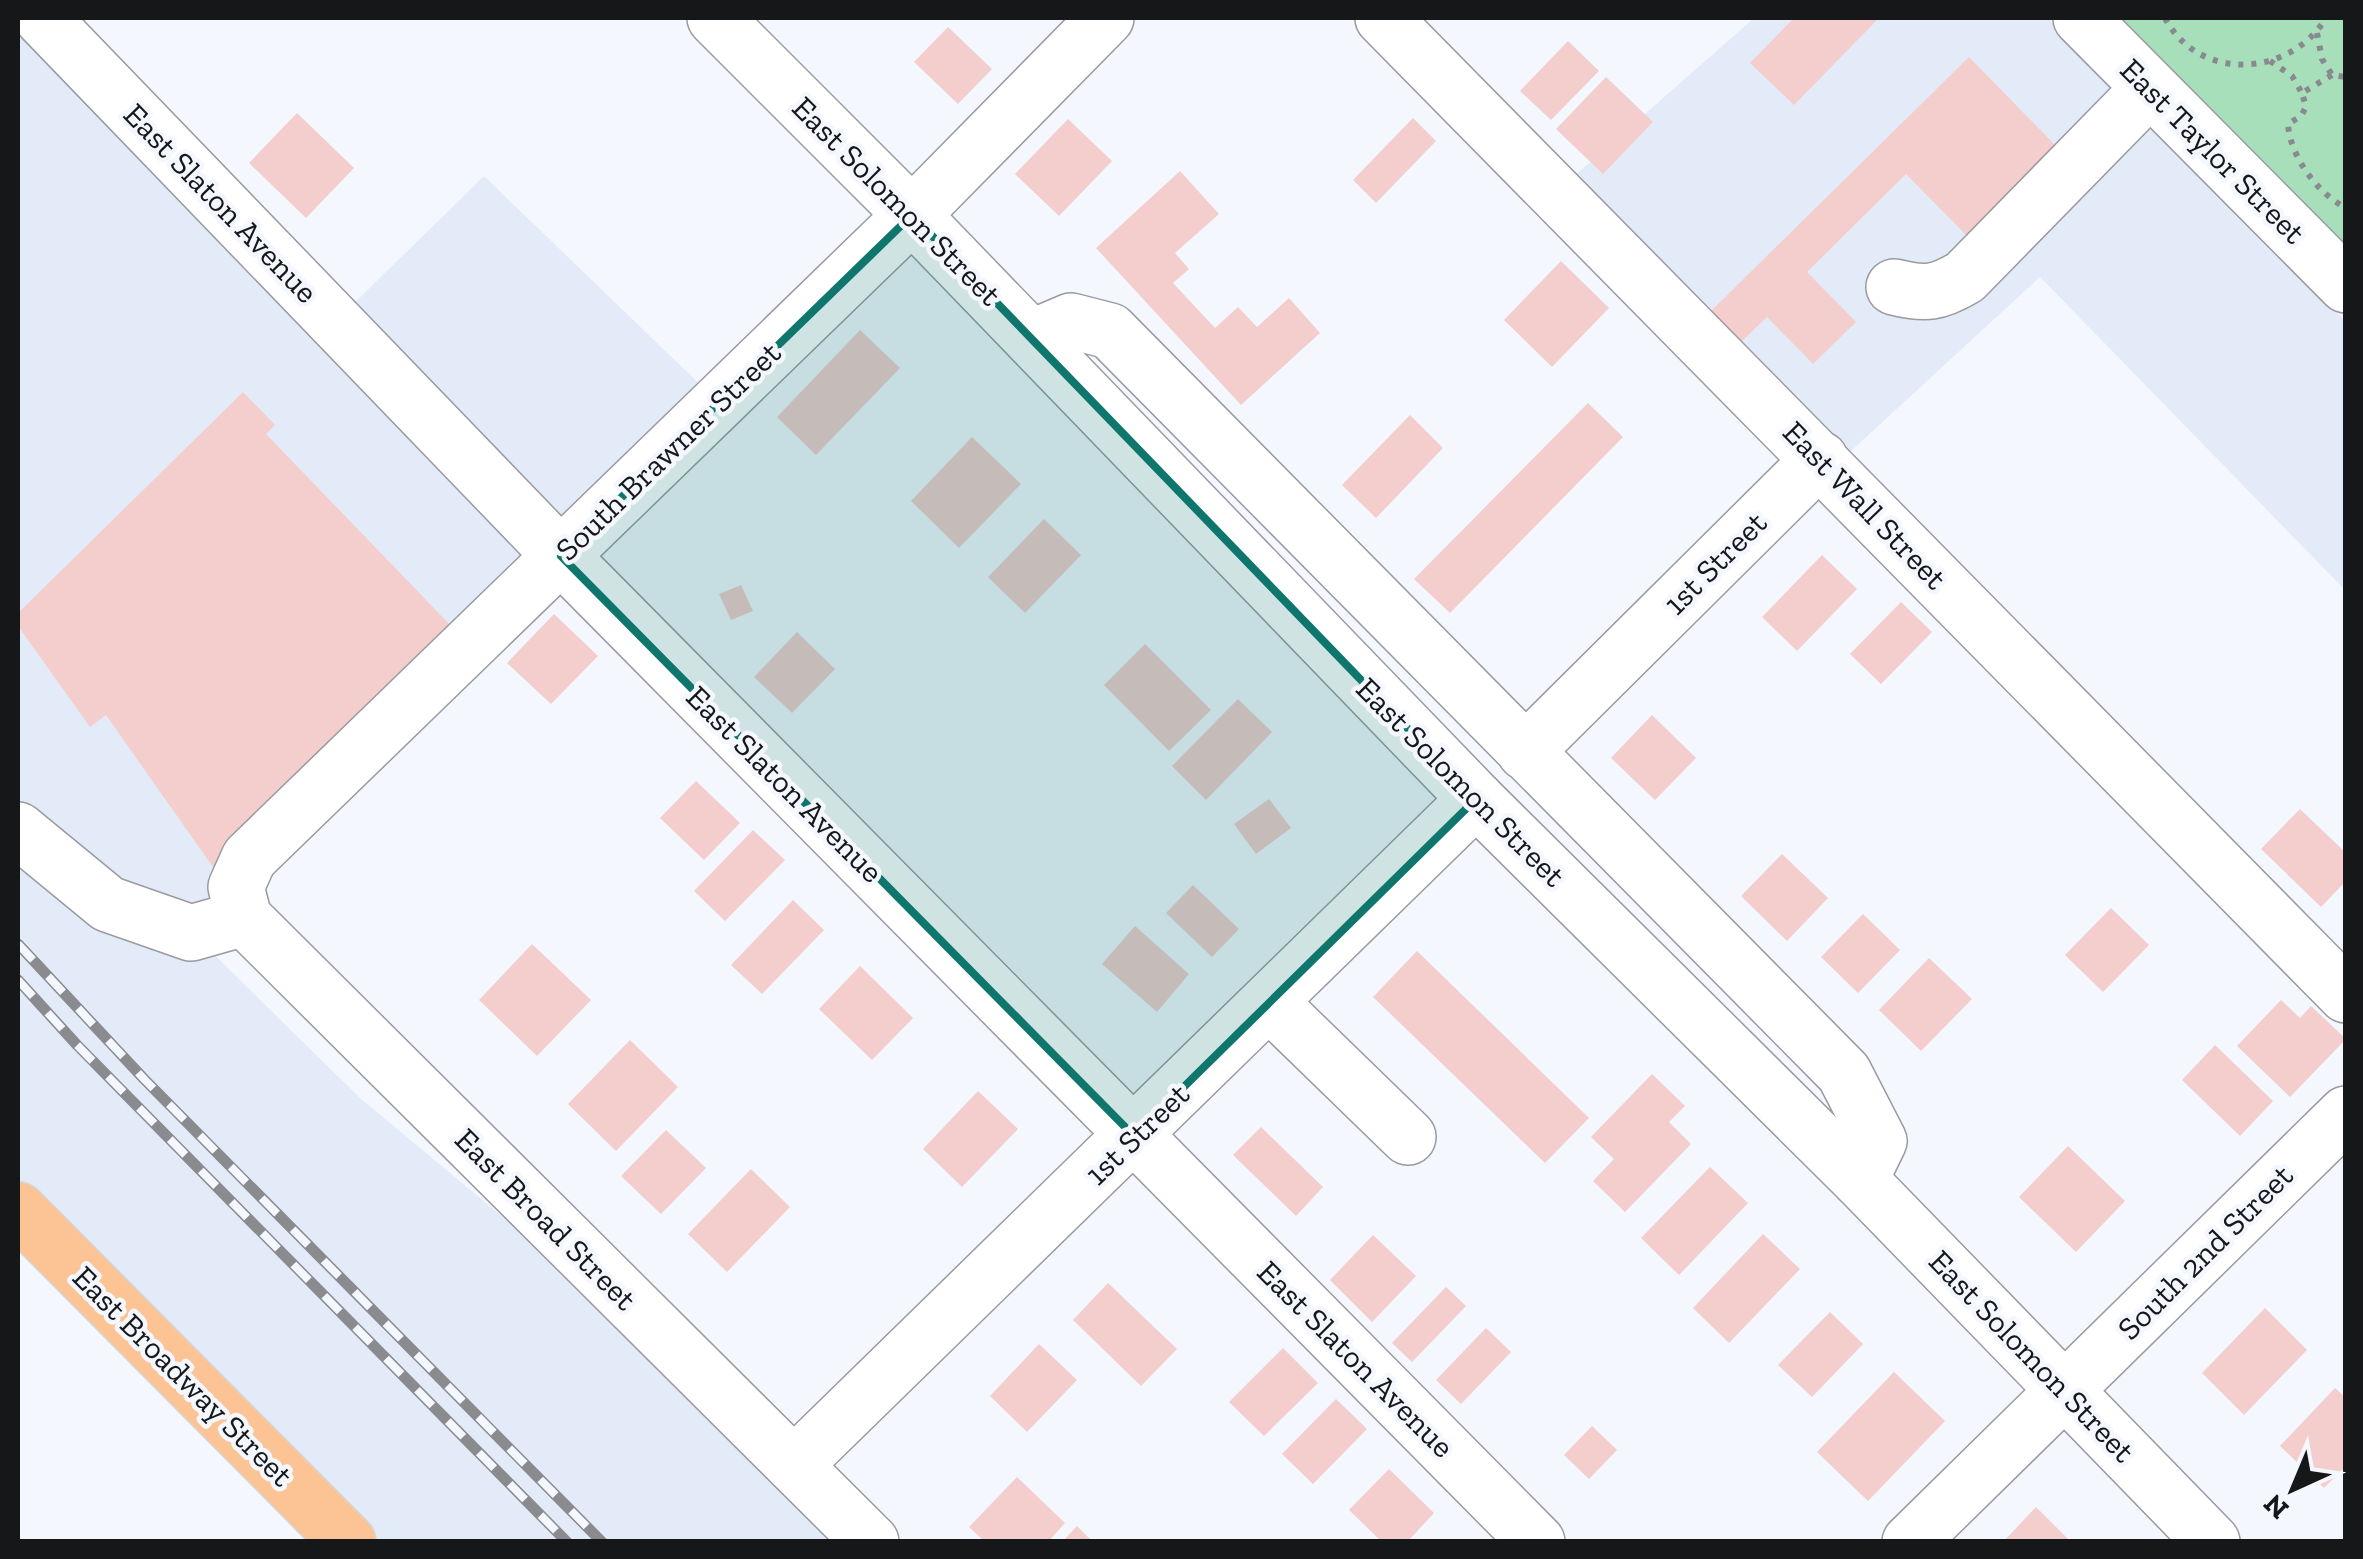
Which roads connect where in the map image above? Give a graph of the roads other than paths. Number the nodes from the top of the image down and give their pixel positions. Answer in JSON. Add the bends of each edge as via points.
{"nodes":[{"id":1,"x":42,"y":18,"type":"edge"},
{"id":2,"x":716,"y":18,"type":"edge"},
{"id":3,"x":1106,"y":18,"type":"edge"},
{"id":4,"x":1382,"y":18,"type":"edge"},
{"id":5,"x":2081,"y":18,"type":"edge"},
{"id":6,"x":2150,"y":88,"type":"junction"},
{"id":7,"x":843,"y":146,"type":"junction"},
{"id":8,"x":958,"y":168,"type":"junction"},
{"id":9,"x":912,"y":215,"type":"junction"},
{"id":10,"x":2346,"y":285,"type":"edge"},
{"id":11,"x":1894,"y":287,"type":"dead end"},
{"id":12,"x":1031,"y":338,"type":"junction"},
{"id":13,"x":1189,"y":410,"type":"junction"},
{"id":14,"x":1145,"y":457,"type":"junction"},
{"id":15,"x":1820,"y":459,"type":"junction"},
{"id":16,"x":560,"y":556,"type":"junction"},
{"id":17,"x":1524,"y":752,"type":"junction"},
{"id":18,"x":1476,"y":799,"type":"junction"},
{"id":19,"x":18,"y":830,"type":"edge"},
{"id":20,"x":240,"y":902,"type":"junction"},
{"id":21,"x":2346,"y":995,"type":"edge"},
{"id":22,"x":1270,"y":1003,"type":"junction"},
{"id":23,"x":2346,"y":1114,"type":"edge"},
{"id":24,"x":1134,"y":1136,"type":"junction"},
{"id":25,"x":1408,"y":1137,"type":"dead end"},
{"id":26,"x":1860,"y":1180,"type":"junction"},
{"id":27,"x":18,"y":1210,"type":"edge"},
{"id":28,"x":2065,"y":1390,"type":"junction"},
{"id":29,"x":794,"y":1465,"type":"junction"},
{"id":30,"x":348,"y":1542,"type":"edge"},
{"id":31,"x":871,"y":1542,"type":"edge"},
{"id":32,"x":1537,"y":1542,"type":"edge"},
{"id":33,"x":1910,"y":1542,"type":"edge"},
{"id":34,"x":2212,"y":1542,"type":"edge"}],
"edges":[{"from":1,"to":16,"type":"street","name":"East Slaton Avenue"},
{"from":2,"to":7,"type":"street","name":"East Solomon Street"},
{"from":3,"to":8,"type":"street","name":"South Brawner Street"},
{"from":4,"to":15,"type":"street","name":"East Wall Street"},
{"from":5,"to":6,"type":"street","name":"East Taylor Street"},
{"from":6,"to":10,"type":"street","name":"East Taylor Street"},
{"from":6,"to":11,"type":"street","via":[[1965,276],[1919,294]]},
{"from":7,"to":8,"type":"street"},
{"from":7,"to":9,"type":"street","name":"East Solomon Street"},
{"from":8,"to":9,"type":"street","name":"South Brawner Street"},
{"from":9,"to":12,"type":"street","name":"East Solomon Street"},
{"from":9,"to":16,"type":"street","name":"South Brawner Street"},
{"from":12,"to":13,"type":"street","via":[[1072,321],[1110,331]]},
{"from":12,"to":14,"type":"street","name":"East Solomon Street"},
{"from":13,"to":14,"type":"street"},
{"from":13,"to":17,"type":"street"},
{"from":14,"to":18,"type":"street","name":"East Solomon Street"},
{"from":15,"to":17,"type":"street","name":"1st Street"},
{"from":15,"to":21,"type":"street","name":"East Wall Street"},
{"from":16,"to":20,"type":"street","name":"South Brawner Street","via":[[249,858]]},
{"from":16,"to":24,"type":"street","name":"East Slaton Avenue"},
{"from":17,"to":26,"type":"street","via":[[1844,1073],[1880,1141]]},
{"from":18,"to":22,"type":"street","name":"1st Street"},
{"from":18,"to":26,"type":"street","name":"East Solomon Street"},
{"from":19,"to":20,"type":"street","via":[[108,904],[191,933]]},
{"from":20,"to":29,"type":"street","name":"East Broad Street"},
{"from":22,"to":24,"type":"street","name":"1st Street"},
{"from":22,"to":25,"type":"street"},
{"from":23,"to":28,"type":"street","name":"South 2nd Street"},
{"from":24,"to":29,"type":"street","name":"1st Street"},
{"from":24,"to":32,"type":"street","name":"East Slaton Avenue"},
{"from":26,"to":28,"type":"street","name":"East Solomon Street"},
{"from":27,"to":30,"type":"main road","name":"East Broadway Street"},
{"from":28,"to":33,"type":"street","name":"South 2nd Street"},
{"from":28,"to":34,"type":"street","name":"East Solomon Street"},
{"from":29,"to":31,"type":"street","name":"East Broad Street"}]}
